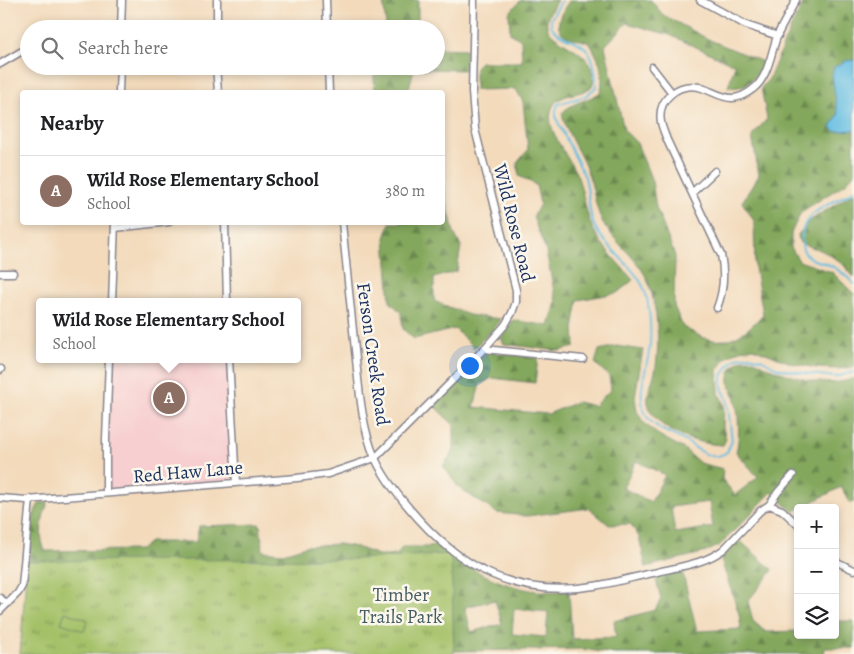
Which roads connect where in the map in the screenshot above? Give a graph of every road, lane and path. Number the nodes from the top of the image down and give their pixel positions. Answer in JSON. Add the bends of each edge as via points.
{"nodes":[{"id":1,"x":122,"y":0,"type":"edge"},
{"id":2,"x":217,"y":0,"type":"edge"},
{"id":3,"x":326,"y":0,"type":"edge"},
{"id":4,"x":474,"y":0,"type":"edge"},
{"id":5,"x":700,"y":0,"type":"edge"},
{"id":6,"x":796,"y":0,"type":"edge"},
{"id":7,"x":121,"y":20,"type":"edge"},
{"id":8,"x":217,"y":20,"type":"edge"},
{"id":9,"x":327,"y":20,"type":"edge"},
{"id":10,"x":778,"y":36,"type":"junction"},
{"id":11,"x":20,"y":52,"type":"edge"},
{"id":12,"x":0,"y":64,"type":"edge"},
{"id":13,"x":652,"y":67,"type":"dead end"},
{"id":14,"x":120,"y":75,"type":"edge"},
{"id":15,"x":217,"y":75,"type":"edge"},
{"id":16,"x":328,"y":75,"type":"edge"},
{"id":17,"x":119,"y":90,"type":"edge"},
{"id":18,"x":218,"y":90,"type":"edge"},
{"id":19,"x":329,"y":90,"type":"edge"},
{"id":20,"x":672,"y":93,"type":"junction"},
{"id":21,"x":715,"y":171,"type":"dead end"},
{"id":22,"x":692,"y":193,"type":"junction"},
{"id":23,"x":115,"y":225,"type":"edge"},
{"id":24,"x":225,"y":225,"type":"edge"},
{"id":25,"x":342,"y":225,"type":"edge"},
{"id":26,"x":0,"y":273,"type":"edge"},
{"id":27,"x":13,"y":273,"type":"dead end"},
{"id":28,"x":112,"y":298,"type":"edge"},
{"id":29,"x":227,"y":298,"type":"edge"},
{"id":30,"x":717,"y":308,"type":"dead end"},
{"id":31,"x":484,"y":349,"type":"junction"},
{"id":32,"x":583,"y":358,"type":"dead end"},
{"id":33,"x":109,"y":363,"type":"edge"},
{"id":34,"x":229,"y":363,"type":"edge"},
{"id":35,"x":375,"y":458,"type":"junction"},
{"id":36,"x":792,"y":475,"type":"dead end"},
{"id":37,"x":236,"y":483,"type":"junction"},
{"id":38,"x":106,"y":493,"type":"junction"},
{"id":39,"x":0,"y":498,"type":"edge"},
{"id":40,"x":30,"y":499,"type":"junction"},
{"id":41,"x":769,"y":505,"type":"junction"},
{"id":42,"x":794,"y":521,"type":"edge"},
{"id":43,"x":839,"y":563,"type":"edge"},
{"id":44,"x":854,"y":570,"type":"edge"},
{"id":45,"x":0,"y":598,"type":"edge"},
{"id":46,"x":7,"y":604,"type":"junction"},
{"id":47,"x":0,"y":611,"type":"edge"}],
"edges":[{"from":1,"to":7,"type":"street"},
{"from":2,"to":8,"type":"street"},
{"from":3,"to":9,"type":"street"},
{"from":4,"to":31,"type":"street","name":"Wild Rose Road","via":[[472,92],[475,129],[516,290],[516,302],[505,326]]},
{"from":5,"to":10,"type":"street","via":[[746,25]]},
{"from":6,"to":10,"type":"street"},
{"from":10,"to":20,"type":"street","via":[[762,80],[745,94],[732,98],[688,86]]},
{"from":11,"to":12,"type":"street"},
{"from":13,"to":20,"type":"street"},
{"from":14,"to":17,"type":"street"},
{"from":15,"to":18,"type":"street"},
{"from":16,"to":19,"type":"street"},
{"from":20,"to":22,"type":"street","via":[[662,106],[660,121]]},
{"from":21,"to":22,"type":"street"},
{"from":22,"to":30,"type":"street","via":[[721,255],[723,289]]},
{"from":23,"to":28,"type":"street"},
{"from":24,"to":29,"type":"street"},
{"from":25,"to":35,"type":"street","name":"Ferson Creek Road","via":[[360,399]]},
{"from":26,"to":27,"type":"street"},
{"from":31,"to":32,"type":"street"},
{"from":31,"to":35,"type":"street","name":"Wild Rose Road"},
{"from":33,"to":38,"type":"street"},
{"from":34,"to":37,"type":"street"},
{"from":35,"to":37,"type":"street","name":"Red Haw Lane","via":[[328,474]]},
{"from":35,"to":41,"type":"street","name":"Ferson Creek Road","via":[[400,498],[449,549],[492,575],[519,584],[548,588],[603,585],[709,558],[724,549]]},
{"from":36,"to":41,"type":"street","name":"Ferson Creek Road"},
{"from":37,"to":38,"type":"street","name":"Red Haw Lane"},
{"from":38,"to":40,"type":"street","name":"Red Haw Lane"},
{"from":39,"to":40,"type":"street","name":"Red Haw Lane"},
{"from":40,"to":46,"type":"street","via":[[22,586]]},
{"from":41,"to":42,"type":"street","via":[[782,510]]},
{"from":43,"to":44,"type":"street"},
{"from":45,"to":46,"type":"street"},
{"from":46,"to":47,"type":"street"}]}
